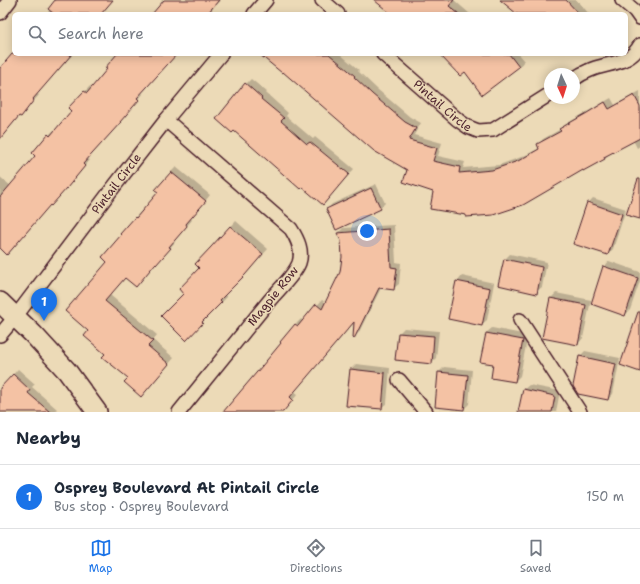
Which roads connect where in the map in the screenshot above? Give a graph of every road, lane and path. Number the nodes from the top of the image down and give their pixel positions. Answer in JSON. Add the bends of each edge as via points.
{"nodes":[{"id":1,"x":10,"y":0,"type":"edge"},
{"id":2,"x":266,"y":0,"type":"edge"},
{"id":3,"x":322,"y":0,"type":"edge"},
{"id":4,"x":622,"y":0,"type":"edge"},
{"id":5,"x":256,"y":12,"type":"edge"},
{"id":6,"x":336,"y":12,"type":"edge"},
{"id":7,"x":0,"y":13,"type":"edge"},
{"id":8,"x":640,"y":18,"type":"edge"},
{"id":9,"x":640,"y":45,"type":"edge"},
{"id":10,"x":219,"y":56,"type":"edge"},
{"id":11,"x":385,"y":56,"type":"edge"},
{"id":12,"x":580,"y":75,"type":"edge"},
{"id":13,"x":544,"y":98,"type":"edge"},
{"id":14,"x":166,"y":120,"type":"junction"},
{"id":15,"x":0,"y":302,"type":"edge"},
{"id":16,"x":16,"y":316,"type":"junction"},
{"id":17,"x":520,"y":320,"type":"dead end"},
{"id":18,"x":0,"y":335,"type":"edge"},
{"id":19,"x":399,"y":380,"type":"dead end"},
{"id":20,"x":97,"y":412,"type":"edge"},
{"id":21,"x":178,"y":412,"type":"edge"},
{"id":22,"x":426,"y":412,"type":"edge"},
{"id":23,"x":580,"y":412,"type":"edge"}],
"edges":[{"from":1,"to":7,"type":"street"},
{"from":2,"to":5,"type":"street"},
{"from":3,"to":6,"type":"street"},
{"from":4,"to":8,"type":"street"},
{"from":9,"to":12,"type":"street","via":[[632,56],[624,61],[608,64]]},
{"from":10,"to":14,"type":"street","name":"Pintail Circle"},
{"from":11,"to":13,"type":"street","name":"Pintail Circle","via":[[458,120],[478,131],[493,130]]},
{"from":14,"to":16,"type":"street","name":"Pintail Circle"},
{"from":14,"to":21,"type":"street","name":"Magpie Row","via":[[291,229],[298,239],[301,250],[296,271]]},
{"from":15,"to":16,"type":"street"},
{"from":16,"to":18,"type":"street","name":"Pintail Circle"},
{"from":16,"to":20,"type":"street","via":[[67,371]]},
{"from":17,"to":23,"type":"street"},
{"from":19,"to":22,"type":"street"}]}
